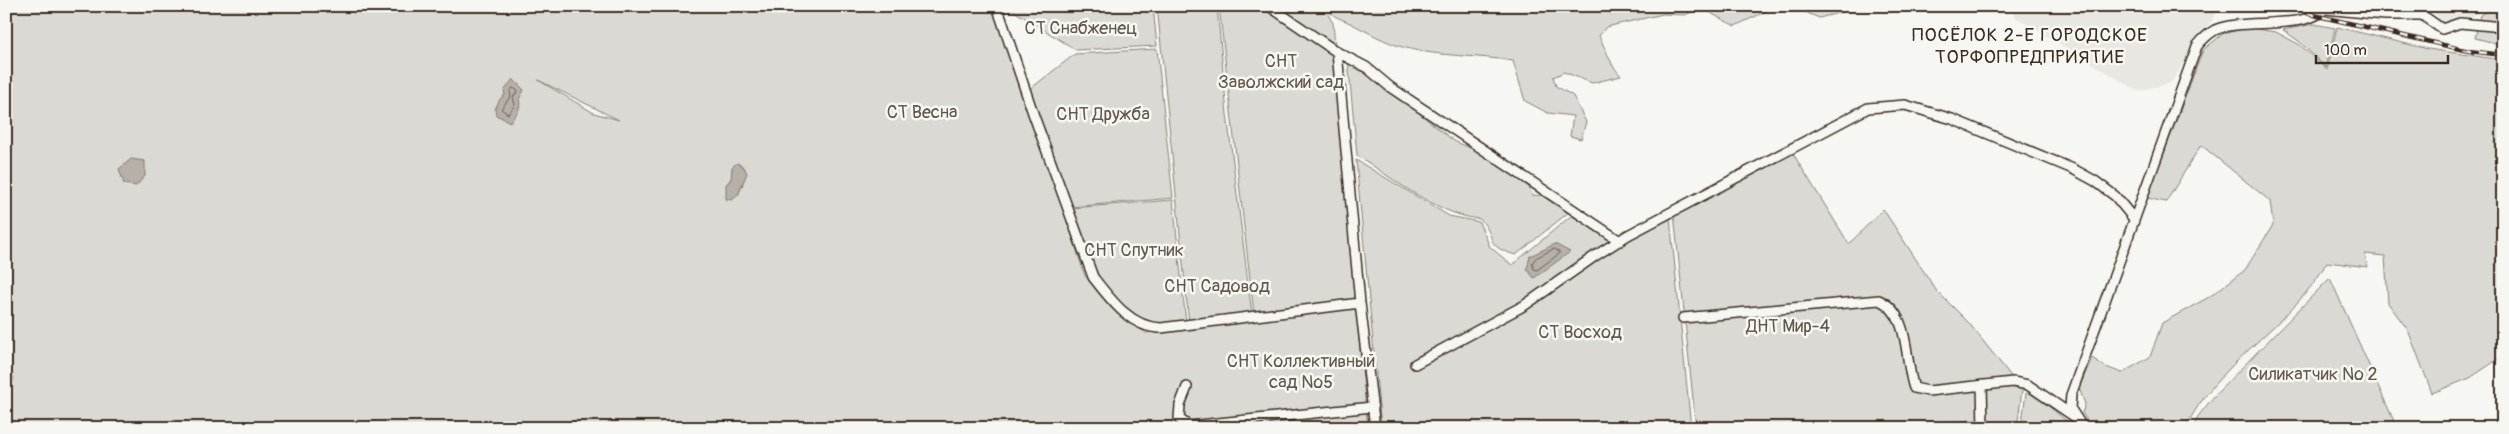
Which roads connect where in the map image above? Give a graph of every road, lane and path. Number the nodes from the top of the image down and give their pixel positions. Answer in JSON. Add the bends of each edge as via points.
{"nodes":[{"id":1,"x":997,"y":6,"type":"edge"},
{"id":2,"x":1269,"y":6,"type":"edge"},
{"id":3,"x":2326,"y":8,"type":"edge"},
{"id":4,"x":2503,"y":27,"type":"edge"},
{"id":5,"x":1337,"y":52,"type":"junction"},
{"id":6,"x":2134,"y":219,"type":"junction"},
{"id":7,"x":1620,"y":241,"type":"junction"},
{"id":8,"x":1360,"y":303,"type":"junction"},
{"id":9,"x":1683,"y":318,"type":"dead end"},
{"id":10,"x":1415,"y":364,"type":"dead end"},
{"id":11,"x":1982,"y":385,"type":"junction"},
{"id":12,"x":1186,"y":387,"type":"dead end"},
{"id":13,"x":1372,"y":407,"type":"junction"},
{"id":14,"x":2076,"y":417,"type":"junction"},
{"id":15,"x":1983,"y":426,"type":"edge"},
{"id":16,"x":1375,"y":428,"type":"edge"},
{"id":17,"x":1951,"y":428,"type":"edge"},
{"id":18,"x":2083,"y":428,"type":"edge"}],
"edges":[{"from":1,"to":8,"type":"street","via":[[1093,277],[1133,320],[1149,328],[1161,328]]},
{"from":2,"to":5,"type":"street"},
{"from":3,"to":4,"type":"street","via":[[2422,16],[2442,28],[2460,23]]},
{"from":3,"to":6,"type":"street","via":[[2302,19],[2224,27],[2202,40],[2197,46]]},
{"from":5,"to":7,"type":"street","via":[[1366,67],[1390,87]]},
{"from":5,"to":8,"type":"street"},
{"from":6,"to":7,"type":"street","via":[[2114,196],[2073,169],[1952,119],[1905,105],[1868,108],[1851,116]]},
{"from":6,"to":14,"type":"street","via":[[2071,395],[2070,408]]},
{"from":7,"to":10,"type":"street","via":[[1525,305]]},
{"from":8,"to":13,"type":"street"},
{"from":9,"to":11,"type":"street","via":[[1879,300],[1889,304],[1896,314],[1905,338],[1914,388],[1928,391]]},
{"from":11,"to":14,"type":"street","via":[[2013,382],[2028,385]]},
{"from":11,"to":15,"type":"street"},
{"from":12,"to":13,"type":"street","via":[[1179,419],[1189,426]]},
{"from":13,"to":16,"type":"street"},
{"from":14,"to":18,"type":"street"},
{"from":15,"to":17,"type":"street"}]}
